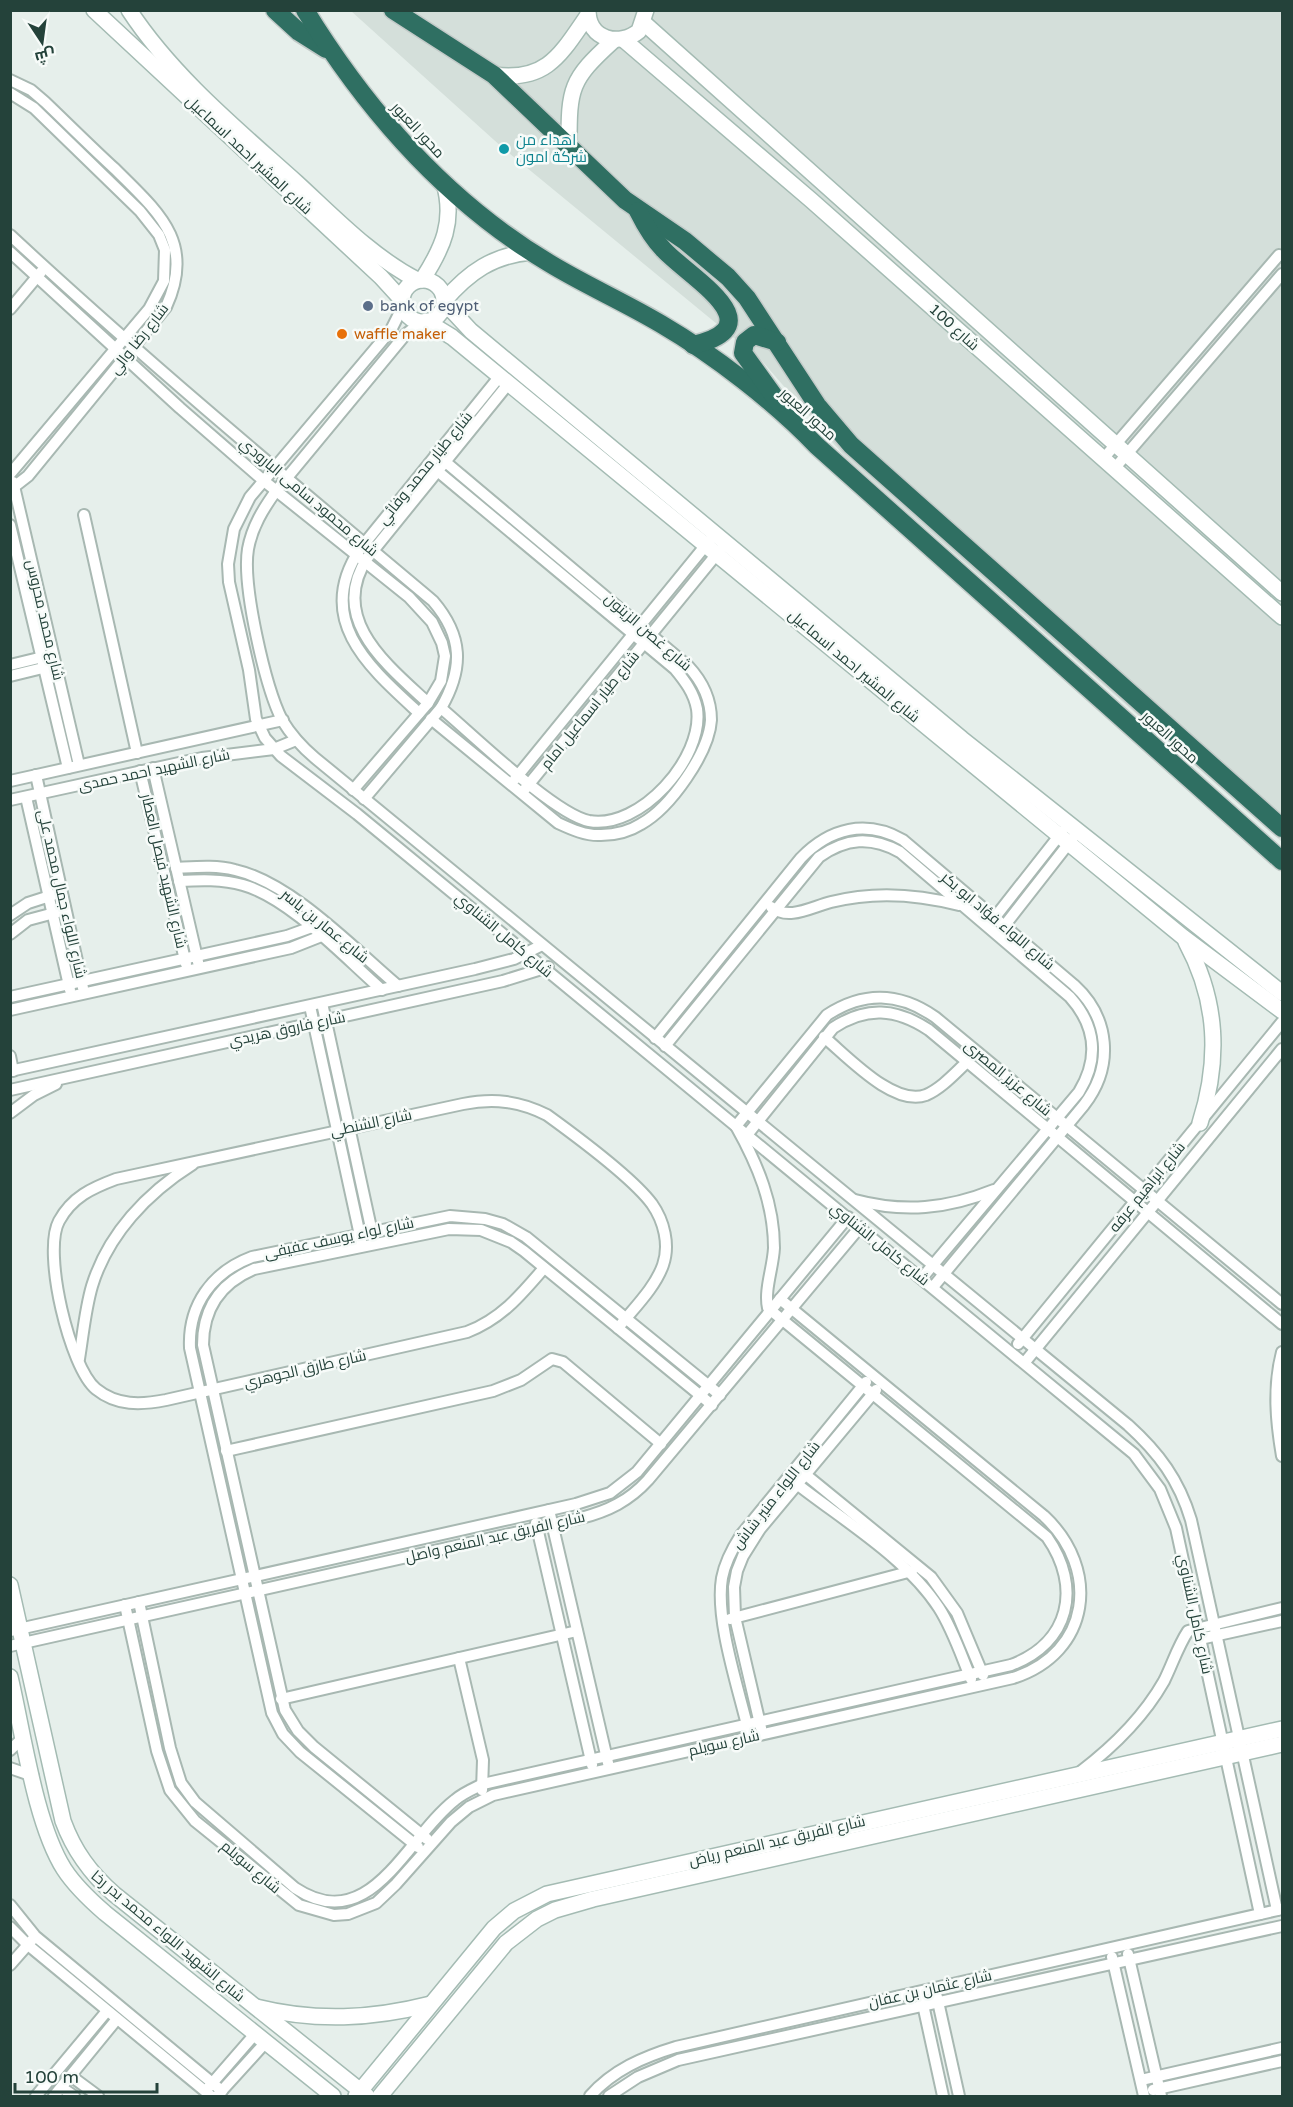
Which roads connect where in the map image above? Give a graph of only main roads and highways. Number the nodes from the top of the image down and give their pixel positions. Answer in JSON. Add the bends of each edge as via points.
{"nodes":[{"id":1,"x":275,"y":10,"type":"edge"},
{"id":2,"x":305,"y":10,"type":"edge"},
{"id":3,"x":393,"y":10,"type":"edge"},
{"id":4,"x":405,"y":15,"type":"edge"},
{"id":5,"x":330,"y":50,"type":"junction"},
{"id":6,"x":638,"y":210,"type":"junction"},
{"id":7,"x":777,"y":342,"type":"junction"},
{"id":8,"x":693,"y":345,"type":"junction"},
{"id":9,"x":785,"y":414,"type":"junction"},
{"id":10,"x":1282,"y":828,"type":"edge"},
{"id":11,"x":1282,"y":861,"type":"edge"}],
"edges":[{"from":1,"to":5,"type":"highway","via":[[299,32]]},
{"from":2,"to":5,"type":"highway","name":"محور العبور"},
{"from":3,"to":4,"type":"highway","name":"محور العبور"},
{"from":4,"to":6,"type":"highway","name":"محور العبور","via":[[494,75]]},
{"from":5,"to":8,"type":"highway","name":"محور العبور","via":[[395,136],[444,183],[532,252]]},
{"from":6,"to":7,"type":"highway","name":"محور العبور","via":[[685,241],[728,278]]},
{"from":6,"to":8,"type":"highway","via":[[664,250],[728,311],[728,328],[723,335]]},
{"from":7,"to":9,"type":"highway","via":[[754,335],[745,342],[743,353]]},
{"from":7,"to":10,"type":"highway","name":"محور العبور","via":[[817,405],[851,445]]},
{"from":8,"to":9,"type":"highway","name":"محور العبور"},
{"from":9,"to":11,"type":"highway","name":"محور العبور"}]}
